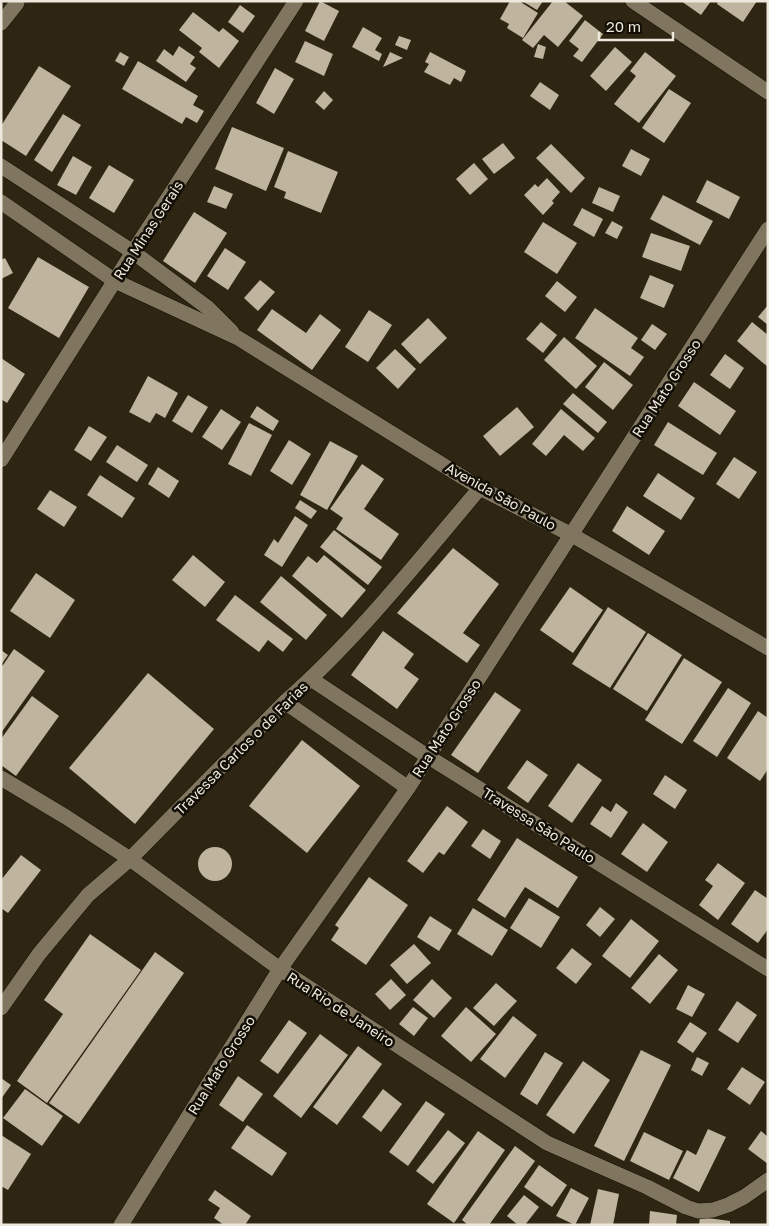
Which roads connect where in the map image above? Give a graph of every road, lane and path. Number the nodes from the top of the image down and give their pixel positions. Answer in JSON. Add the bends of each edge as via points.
{"nodes":[{"id":1,"x":296,"y":1,"type":"edge"},
{"id":2,"x":633,"y":1,"type":"edge"},
{"id":3,"x":17,"y":3,"type":"dead end"},
{"id":4,"x":1,"y":23,"type":"edge"},
{"id":5,"x":768,"y":92,"type":"edge"},
{"id":6,"x":1,"y":166,"type":"edge"},
{"id":7,"x":1,"y":202,"type":"edge"},
{"id":8,"x":768,"y":229,"type":"edge"},
{"id":9,"x":133,"y":252,"type":"junction"},
{"id":10,"x":115,"y":281,"type":"junction"},
{"id":11,"x":238,"y":338,"type":"junction"},
{"id":12,"x":1,"y":460,"type":"edge"},
{"id":13,"x":480,"y":488,"type":"junction"},
{"id":14,"x":572,"y":535,"type":"junction"},
{"id":15,"x":768,"y":648,"type":"edge"},
{"id":16,"x":311,"y":679,"type":"junction"},
{"id":17,"x":285,"y":702,"type":"junction"},
{"id":18,"x":427,"y":756,"type":"junction"},
{"id":19,"x":1,"y":778,"type":"edge"},
{"id":20,"x":408,"y":788,"type":"junction"},
{"id":21,"x":130,"y":859,"type":"junction"},
{"id":22,"x":280,"y":969,"type":"junction"},
{"id":23,"x":768,"y":969,"type":"edge"},
{"id":24,"x":1,"y":1008,"type":"edge"},
{"id":25,"x":768,"y":1180,"type":"edge"},
{"id":26,"x":121,"y":1225,"type":"edge"}],
"edges":[{"from":1,"to":9,"type":"street","name":"Rua Minas Gerais"},
{"from":2,"to":5,"type":"street"},
{"from":3,"to":4,"type":"street"},
{"from":6,"to":9,"type":"street","name":"Avenida São Paulo"},
{"from":7,"to":10,"type":"street","name":"Avenida São Paulo"},
{"from":8,"to":14,"type":"street","name":"Rua Mato Grosso"},
{"from":9,"to":10,"type":"street","name":"Rua Minas Gerais"},
{"from":9,"to":11,"type":"street","name":"Avenida São Paulo","via":[[208,308]]},
{"from":10,"to":11,"type":"street","name":"Avenida São Paulo"},
{"from":10,"to":12,"type":"street","name":"Rua Minas Gerais"},
{"from":11,"to":13,"type":"street","name":"Avenida São Paulo"},
{"from":13,"to":14,"type":"street","name":"Avenida São Paulo"},
{"from":13,"to":16,"type":"street","name":"Travessa Carlos o de Farias"},
{"from":14,"to":15,"type":"street","name":"Avenida São Paulo"},
{"from":14,"to":18,"type":"street","name":"Rua Mato Grosso"},
{"from":16,"to":17,"type":"street","name":"Travessa Carlos o de Farias"},
{"from":16,"to":18,"type":"street","name":"Travessa São Paulo"},
{"from":17,"to":20,"type":"street"},
{"from":17,"to":21,"type":"street","name":"Travessa Carlos o de Farias"},
{"from":18,"to":20,"type":"street","name":"Rua Mato Grosso"},
{"from":18,"to":23,"type":"street","name":"Travessa São Paulo"},
{"from":19,"to":21,"type":"street","name":"Rua Rio de Janeiro"},
{"from":20,"to":22,"type":"street","name":"Rua Mato Grosso"},
{"from":21,"to":22,"type":"street","name":"Rua Rio de Janeiro"},
{"from":21,"to":24,"type":"street","name":"Travessa Carlos o de Farias","via":[[88,895],[39,954]]},
{"from":22,"to":25,"type":"street","name":"Rua Rio de Janeiro","via":[[547,1143],[648,1187],[686,1208],[713,1210],[728,1205]]},
{"from":22,"to":26,"type":"street","name":"Rua Mato Grosso"}]}
